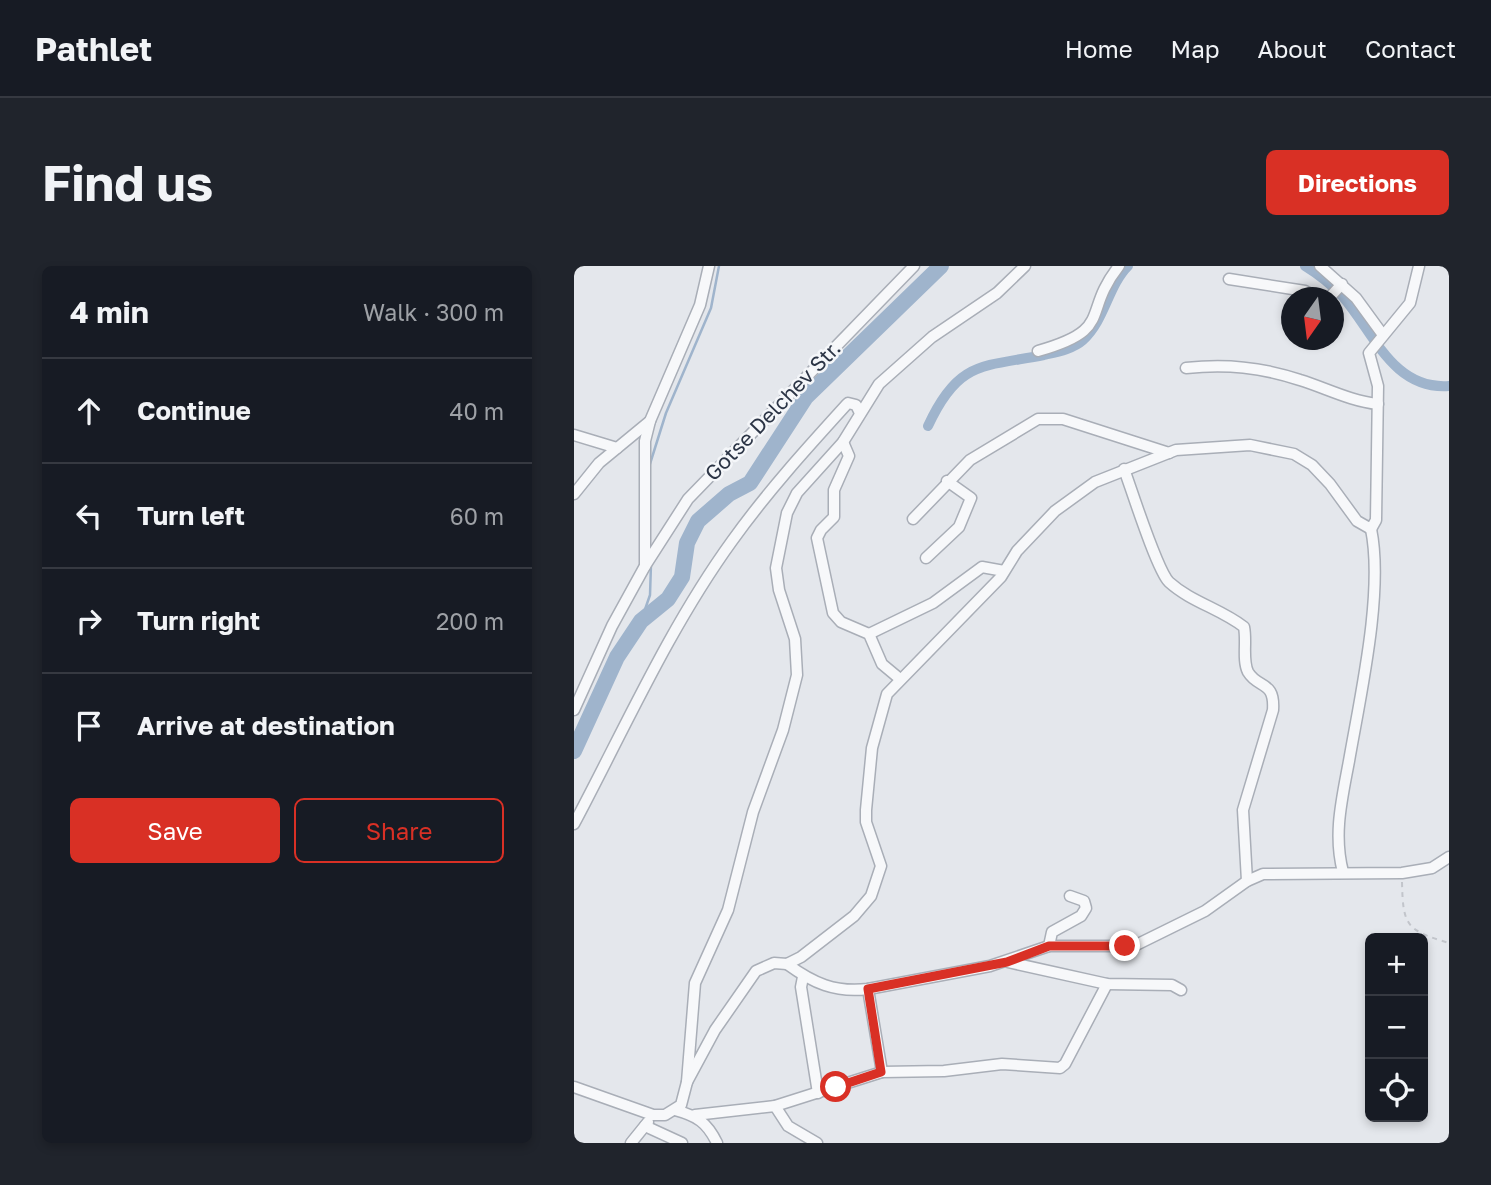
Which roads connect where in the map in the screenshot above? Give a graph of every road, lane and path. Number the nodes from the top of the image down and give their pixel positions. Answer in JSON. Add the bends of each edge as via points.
{"nodes":[{"id":1,"x":709,"y":266,"type":"edge"},
{"id":2,"x":914,"y":266,"type":"edge"},
{"id":3,"x":1026,"y":266,"type":"edge"},
{"id":4,"x":1119,"y":266,"type":"edge"},
{"id":5,"x":1320,"y":266,"type":"edge"},
{"id":6,"x":1419,"y":266,"type":"edge"},
{"id":7,"x":1229,"y":279,"type":"dead end"},
{"id":8,"x":1342,"y":284,"type":"junction"},
{"id":9,"x":1281,"y":287,"type":"edge"},
{"id":10,"x":1339,"y":287,"type":"edge"},
{"id":11,"x":1383,"y":335,"type":"junction"},
{"id":12,"x":1038,"y":351,"type":"dead end"},
{"id":13,"x":1186,"y":368,"type":"dead end"},
{"id":14,"x":1378,"y":404,"type":"junction"},
{"id":15,"x":860,"y":412,"type":"junction"},
{"id":16,"x":650,"y":421,"type":"junction"},
{"id":17,"x":574,"y":435,"type":"edge"},
{"id":18,"x":843,"y":442,"type":"junction"},
{"id":19,"x":617,"y":448,"type":"junction"},
{"id":20,"x":1169,"y":453,"type":"junction"},
{"id":21,"x":1124,"y":469,"type":"junction"},
{"id":22,"x":947,"y":481,"type":"junction"},
{"id":23,"x":574,"y":494,"type":"edge"},
{"id":24,"x":913,"y":519,"type":"dead end"},
{"id":25,"x":1371,"y":529,"type":"junction"},
{"id":26,"x":926,"y":558,"type":"dead end"},
{"id":27,"x":645,"y":566,"type":"junction"},
{"id":28,"x":1004,"y":571,"type":"junction"},
{"id":29,"x":869,"y":634,"type":"junction"},
{"id":30,"x":900,"y":679,"type":"junction"},
{"id":31,"x":574,"y":710,"type":"edge"},
{"id":32,"x":574,"y":824,"type":"edge"},
{"id":33,"x":1449,"y":858,"type":"edge"},
{"id":34,"x":1343,"y":872,"type":"junction"},
{"id":35,"x":1402,"y":873,"type":"junction"},
{"id":36,"x":1247,"y":881,"type":"junction"},
{"id":37,"x":1070,"y":896,"type":"dead end"},
{"id":38,"x":1449,"y":943,"type":"edge"},
{"id":39,"x":1049,"y":946,"type":"junction"},
{"id":40,"x":1007,"y":962,"type":"junction"},
{"id":41,"x":787,"y":964,"type":"junction"},
{"id":42,"x":803,"y":977,"type":"junction"},
{"id":43,"x":1107,"y":984,"type":"junction"},
{"id":44,"x":868,"y":989,"type":"junction"},
{"id":45,"x":1181,"y":990,"type":"dead end"},
{"id":46,"x":881,"y":1072,"type":"junction"},
{"id":47,"x":687,"y":1082,"type":"junction"},
{"id":48,"x":574,"y":1087,"type":"edge"},
{"id":49,"x":818,"y":1093,"type":"junction"},
{"id":50,"x":775,"y":1106,"type":"junction"},
{"id":51,"x":675,"y":1110,"type":"junction"},
{"id":52,"x":653,"y":1115,"type":"junction"},
{"id":53,"x":695,"y":1115,"type":"junction"},
{"id":54,"x":645,"y":1126,"type":"junction"},
{"id":55,"x":631,"y":1143,"type":"edge"},
{"id":56,"x":682,"y":1143,"type":"edge"},
{"id":57,"x":717,"y":1143,"type":"edge"},
{"id":58,"x":817,"y":1143,"type":"edge"}],
"edges":[{"from":1,"to":16,"type":"street","via":[[700,305]]},
{"from":2,"to":27,"type":"street","name":"Gotse Delchev Str.","via":[[688,499]]},
{"from":3,"to":15,"type":"street","via":[[878,384]]},
{"from":4,"to":12,"type":"street","via":[[1084,333]]},
{"from":5,"to":8,"type":"street"},
{"from":6,"to":11,"type":"street","via":[[1410,303]]},
{"from":7,"to":9,"type":"street"},
{"from":8,"to":10,"type":"street"},
{"from":8,"to":11,"type":"street"},
{"from":11,"to":14,"type":"street","via":[[1370,350]]},
{"from":13,"to":14,"type":"street","via":[[1227,364],[1253,368]]},
{"from":14,"to":25,"type":"street","via":[[1376,520]]},
{"from":15,"to":18,"type":"street"},
{"from":15,"to":32,"type":"street","via":[[849,403],[731,541],[673,637]]},
{"from":16,"to":19,"type":"street"},
{"from":16,"to":27,"type":"street","via":[[645,441]]},
{"from":17,"to":19,"type":"street"},
{"from":18,"to":29,"type":"street","via":[[849,456],[834,490],[834,517],[817,538],[833,613],[841,622]]},
{"from":18,"to":47,"type":"street","via":[[797,493],[780,539],[776,568],[795,639],[797,675],[753,812],[728,911],[695,983]]},
{"from":19,"to":23,"type":"street"},
{"from":20,"to":21,"type":"street"},
{"from":20,"to":22,"type":"street","via":[[1051,418],[1027,425],[970,460]]},
{"from":20,"to":25,"type":"street","via":[[1250,445],[1294,454],[1331,484],[1362,527]]},
{"from":21,"to":28,"type":"street","via":[[1095,482],[1055,511]]},
{"from":21,"to":36,"type":"street","via":[[1163,574],[1185,594],[1244,627],[1249,674],[1274,697],[1243,810]]},
{"from":22,"to":24,"type":"street"},
{"from":22,"to":26,"type":"street","via":[[971,498],[959,527]]},
{"from":25,"to":34,"type":"street","via":[[1374,590],[1370,631],[1337,831]]},
{"from":27,"to":31,"type":"street","name":"Gotse Delchev Str."},
{"from":28,"to":29,"type":"street","via":[[982,567],[933,603]]},
{"from":28,"to":30,"type":"street"},
{"from":29,"to":30,"type":"street","via":[[882,664]]},
{"from":30,"to":41,"type":"street","via":[[881,708],[872,748],[866,822],[881,866],[878,883],[854,916]]},
{"from":33,"to":35,"type":"street","via":[[1432,868]]},
{"from":34,"to":35,"type":"street"},
{"from":34,"to":36,"type":"street","via":[[1263,874]]},
{"from":35,"to":38,"type":"path","via":[[1407,924],[1419,934]]},
{"from":36,"to":39,"type":"street","via":[[1205,911],[1134,946]]},
{"from":37,"to":39,"type":"street","via":[[1084,901],[1086,908],[1081,916],[1052,932]]},
{"from":39,"to":40,"type":"street"},
{"from":40,"to":43,"type":"street"},
{"from":40,"to":44,"type":"street"},
{"from":41,"to":42,"type":"street"},
{"from":41,"to":47,"type":"street","via":[[762,967],[750,978]]},
{"from":42,"to":44,"type":"street","via":[[839,989]]},
{"from":42,"to":49,"type":"street"},
{"from":43,"to":45,"type":"street","via":[[1172,985]]},
{"from":43,"to":46,"type":"street","via":[[1060,1068],[1002,1064]]},
{"from":44,"to":46,"type":"street"},
{"from":46,"to":49,"type":"street"},
{"from":47,"to":51,"type":"street"},
{"from":48,"to":52,"type":"street"},
{"from":49,"to":50,"type":"street"},
{"from":50,"to":53,"type":"street"},
{"from":50,"to":58,"type":"street","via":[[788,1126]]},
{"from":51,"to":52,"type":"street"},
{"from":51,"to":53,"type":"street"},
{"from":52,"to":54,"type":"street"},
{"from":53,"to":57,"type":"street","via":[[709,1126]]},
{"from":54,"to":55,"type":"street"},
{"from":54,"to":56,"type":"street"}]}
